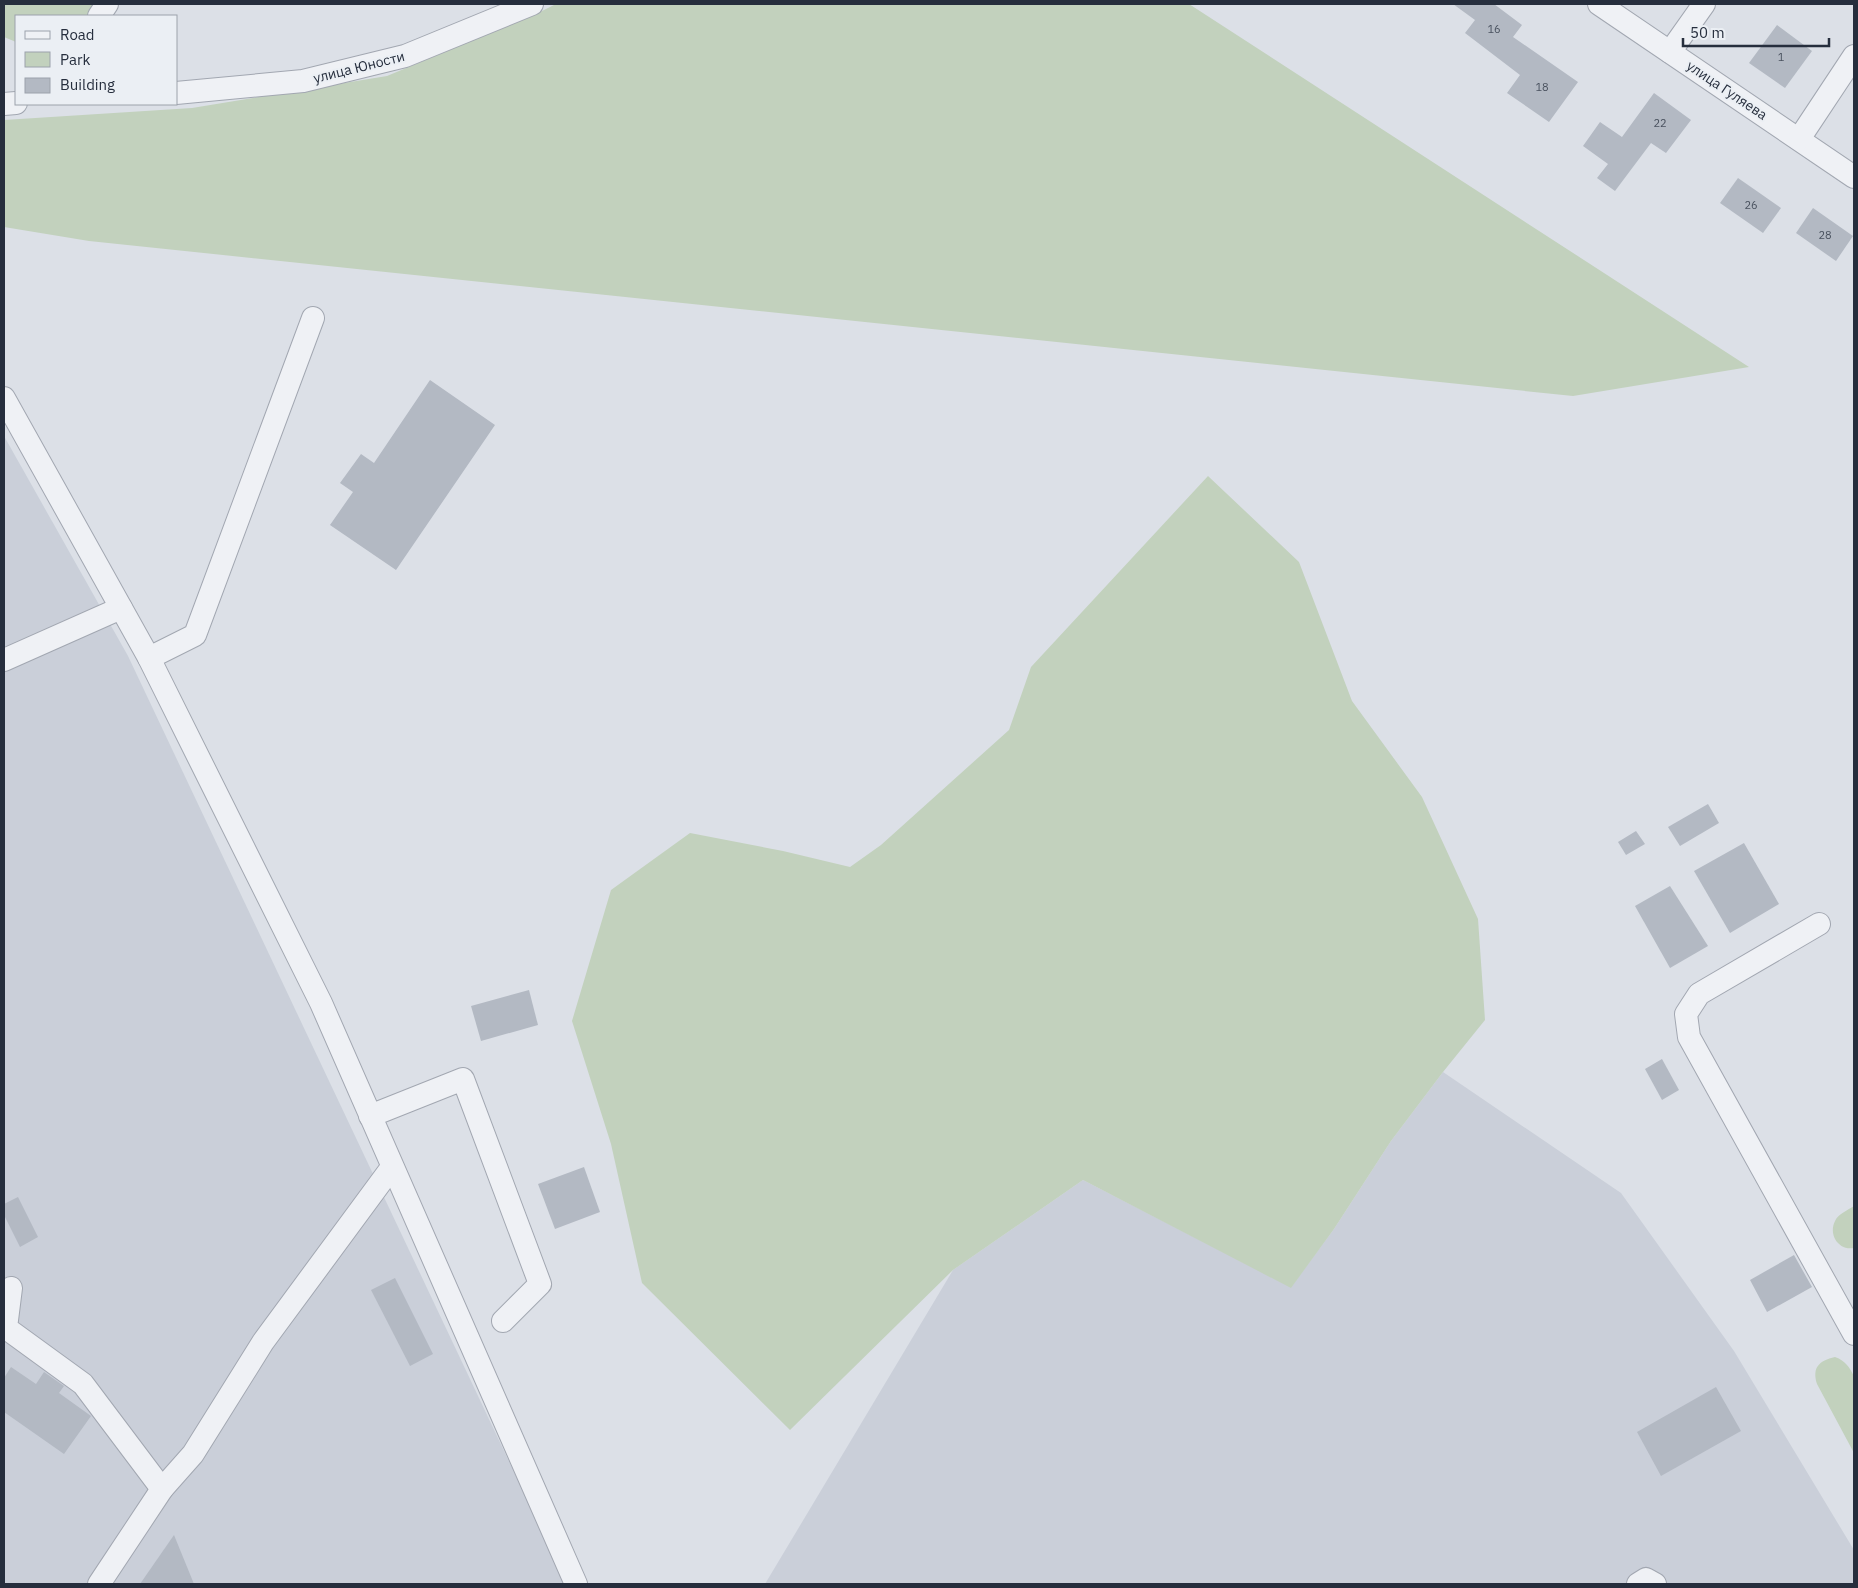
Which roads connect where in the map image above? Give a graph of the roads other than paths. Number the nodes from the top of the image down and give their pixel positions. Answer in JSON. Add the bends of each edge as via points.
{"nodes":[{"id":1,"x":107,"y":4,"type":"edge"},
{"id":2,"x":532,"y":4,"type":"edge"},
{"id":3,"x":1599,"y":4,"type":"edge"},
{"id":4,"x":1704,"y":4,"type":"edge"},
{"id":5,"x":100,"y":15,"type":"edge"},
{"id":6,"x":1670,"y":52,"type":"junction"},
{"id":7,"x":1854,"y":56,"type":"edge"},
{"id":8,"x":178,"y":93,"type":"edge"},
{"id":9,"x":1798,"y":139,"type":"junction"},
{"id":10,"x":1854,"y":177,"type":"edge"},
{"id":11,"x":313,"y":318,"type":"dead end"},
{"id":12,"x":4,"y":398,"type":"edge"},
{"id":13,"x":121,"y":608,"type":"junction"},
{"id":14,"x":149,"y":658,"type":"junction"},
{"id":15,"x":4,"y":660,"type":"edge"},
{"id":16,"x":1819,"y":924,"type":"dead end"},
{"id":17,"x":370,"y":1116,"type":"junction"},
{"id":18,"x":392,"y":1168,"type":"junction"},
{"id":19,"x":11,"y":1288,"type":"dead end"},
{"id":20,"x":502,"y":1320,"type":"dead end"},
{"id":21,"x":1854,"y":1334,"type":"edge"},
{"id":22,"x":162,"y":1489,"type":"junction"},
{"id":23,"x":99,"y":1584,"type":"edge"},
{"id":24,"x":576,"y":1584,"type":"edge"},
{"id":25,"x":1638,"y":1584,"type":"edge"},
{"id":26,"x":1654,"y":1584,"type":"edge"}],
"edges":[{"from":1,"to":5,"type":"street"},
{"from":2,"to":8,"type":"street","name":"улица Юности","via":[[406,56],[303,82]]},
{"from":3,"to":6,"type":"street","name":"улица Гуляева"},
{"from":4,"to":6,"type":"street"},
{"from":6,"to":9,"type":"street","name":"улица Гуляева"},
{"from":7,"to":9,"type":"street"},
{"from":9,"to":10,"type":"street","name":"улица Гуляева"},
{"from":11,"to":14,"type":"street","via":[[195,634]]},
{"from":12,"to":13,"type":"street"},
{"from":13,"to":14,"type":"street"},
{"from":13,"to":15,"type":"street"},
{"from":14,"to":17,"type":"street","via":[[321,1003]]},
{"from":16,"to":21,"type":"street","via":[[1699,994],[1686,1014],[1689,1037]]},
{"from":17,"to":18,"type":"street"},
{"from":17,"to":20,"type":"street","via":[[463,1079],[540,1284]]},
{"from":18,"to":22,"type":"street","via":[[263,1342],[194,1454]]},
{"from":18,"to":24,"type":"street"},
{"from":19,"to":22,"type":"street","via":[[6,1328],[84,1384]]},
{"from":22,"to":23,"type":"street"},
{"from":25,"to":26,"type":"street","via":[[1646,1579]]}]}
